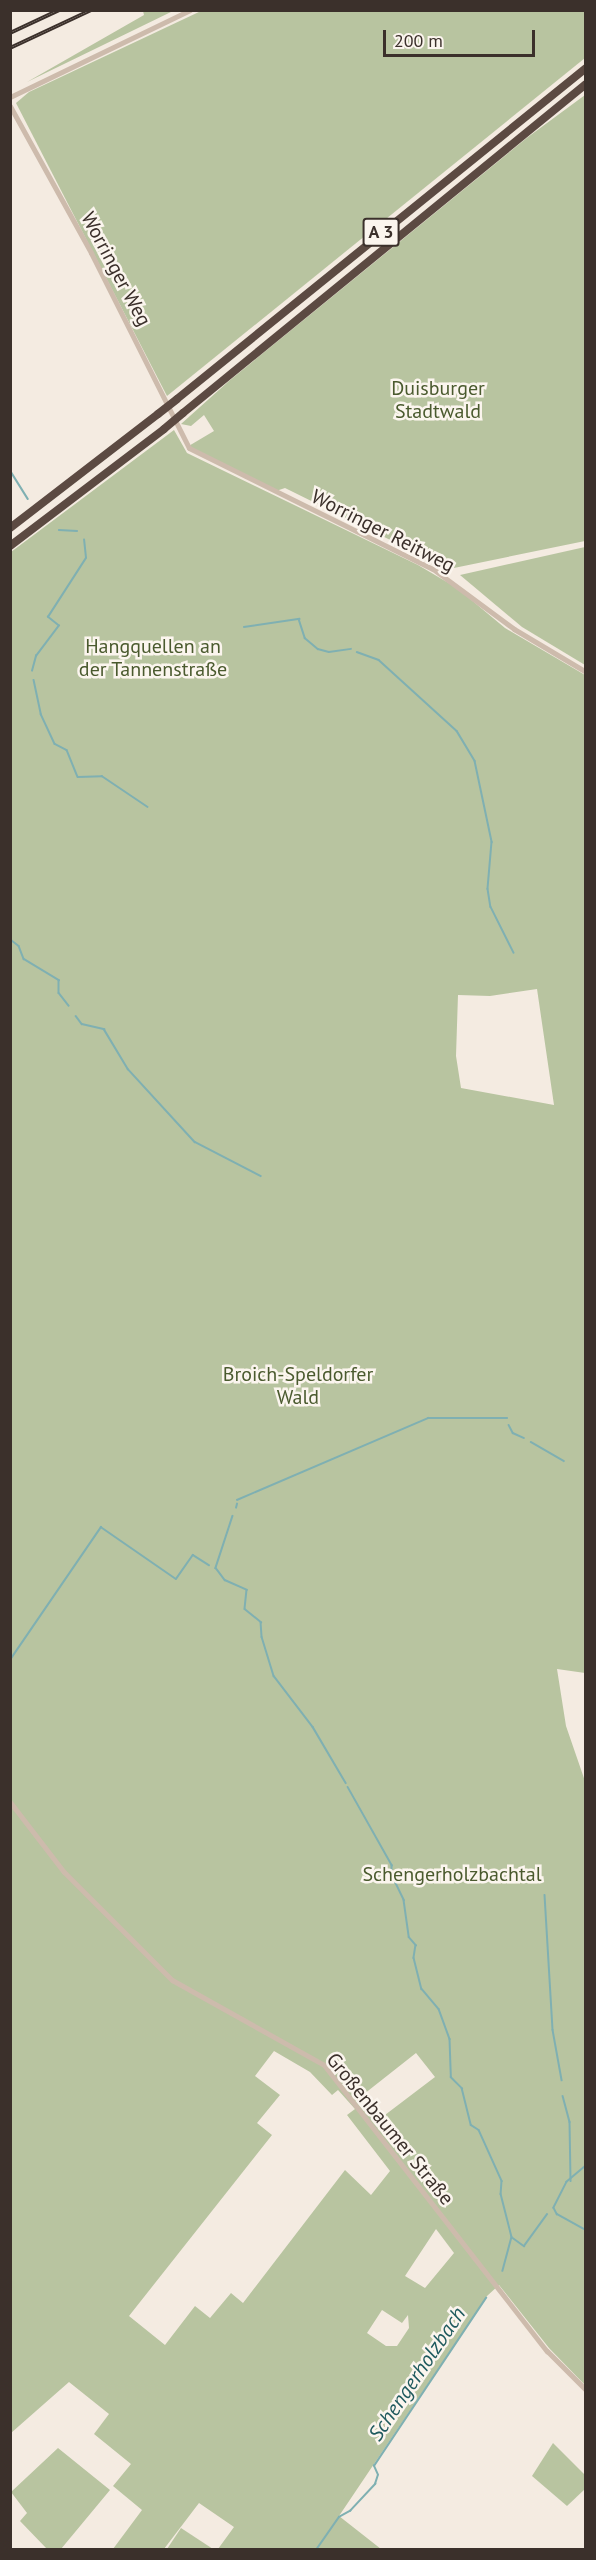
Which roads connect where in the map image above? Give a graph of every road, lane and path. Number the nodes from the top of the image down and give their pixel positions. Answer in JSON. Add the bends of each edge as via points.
{"nodes":[{"id":1,"x":190,"y":10,"type":"edge"},
{"id":2,"x":585,"y":68,"type":"edge"},
{"id":3,"x":585,"y":84,"type":"edge"},
{"id":4,"x":10,"y":97,"type":"edge"},
{"id":5,"x":10,"y":106,"type":"edge"},
{"id":6,"x":189,"y":448,"type":"joint"},
{"id":7,"x":10,"y":528,"type":"edge"},
{"id":8,"x":10,"y":546,"type":"edge"},
{"id":9,"x":585,"y":672,"type":"edge"},
{"id":10,"x":10,"y":1802,"type":"edge"},
{"id":11,"x":585,"y":2390,"type":"edge"}],
"edges":[{"from":1,"to":4,"type":"street"},
{"from":2,"to":7,"type":"highway","number":"A 3","bridge":true,"via":[[177,399]]},
{"from":3,"to":8,"type":"highway","number":"A 3","bridge":true,"via":[[164,429]]},
{"from":5,"to":6,"type":"street","name":"Worringer Weg","via":[[91,253]]},
{"from":6,"to":9,"type":"street","name":"Worringer Reitweg","via":[[433,569],[514,629]]},
{"from":10,"to":11,"type":"street","name":"Großenbaumer Straße","via":[[64,1872],[172,1980],[324,2065],[547,2351]]}]}
